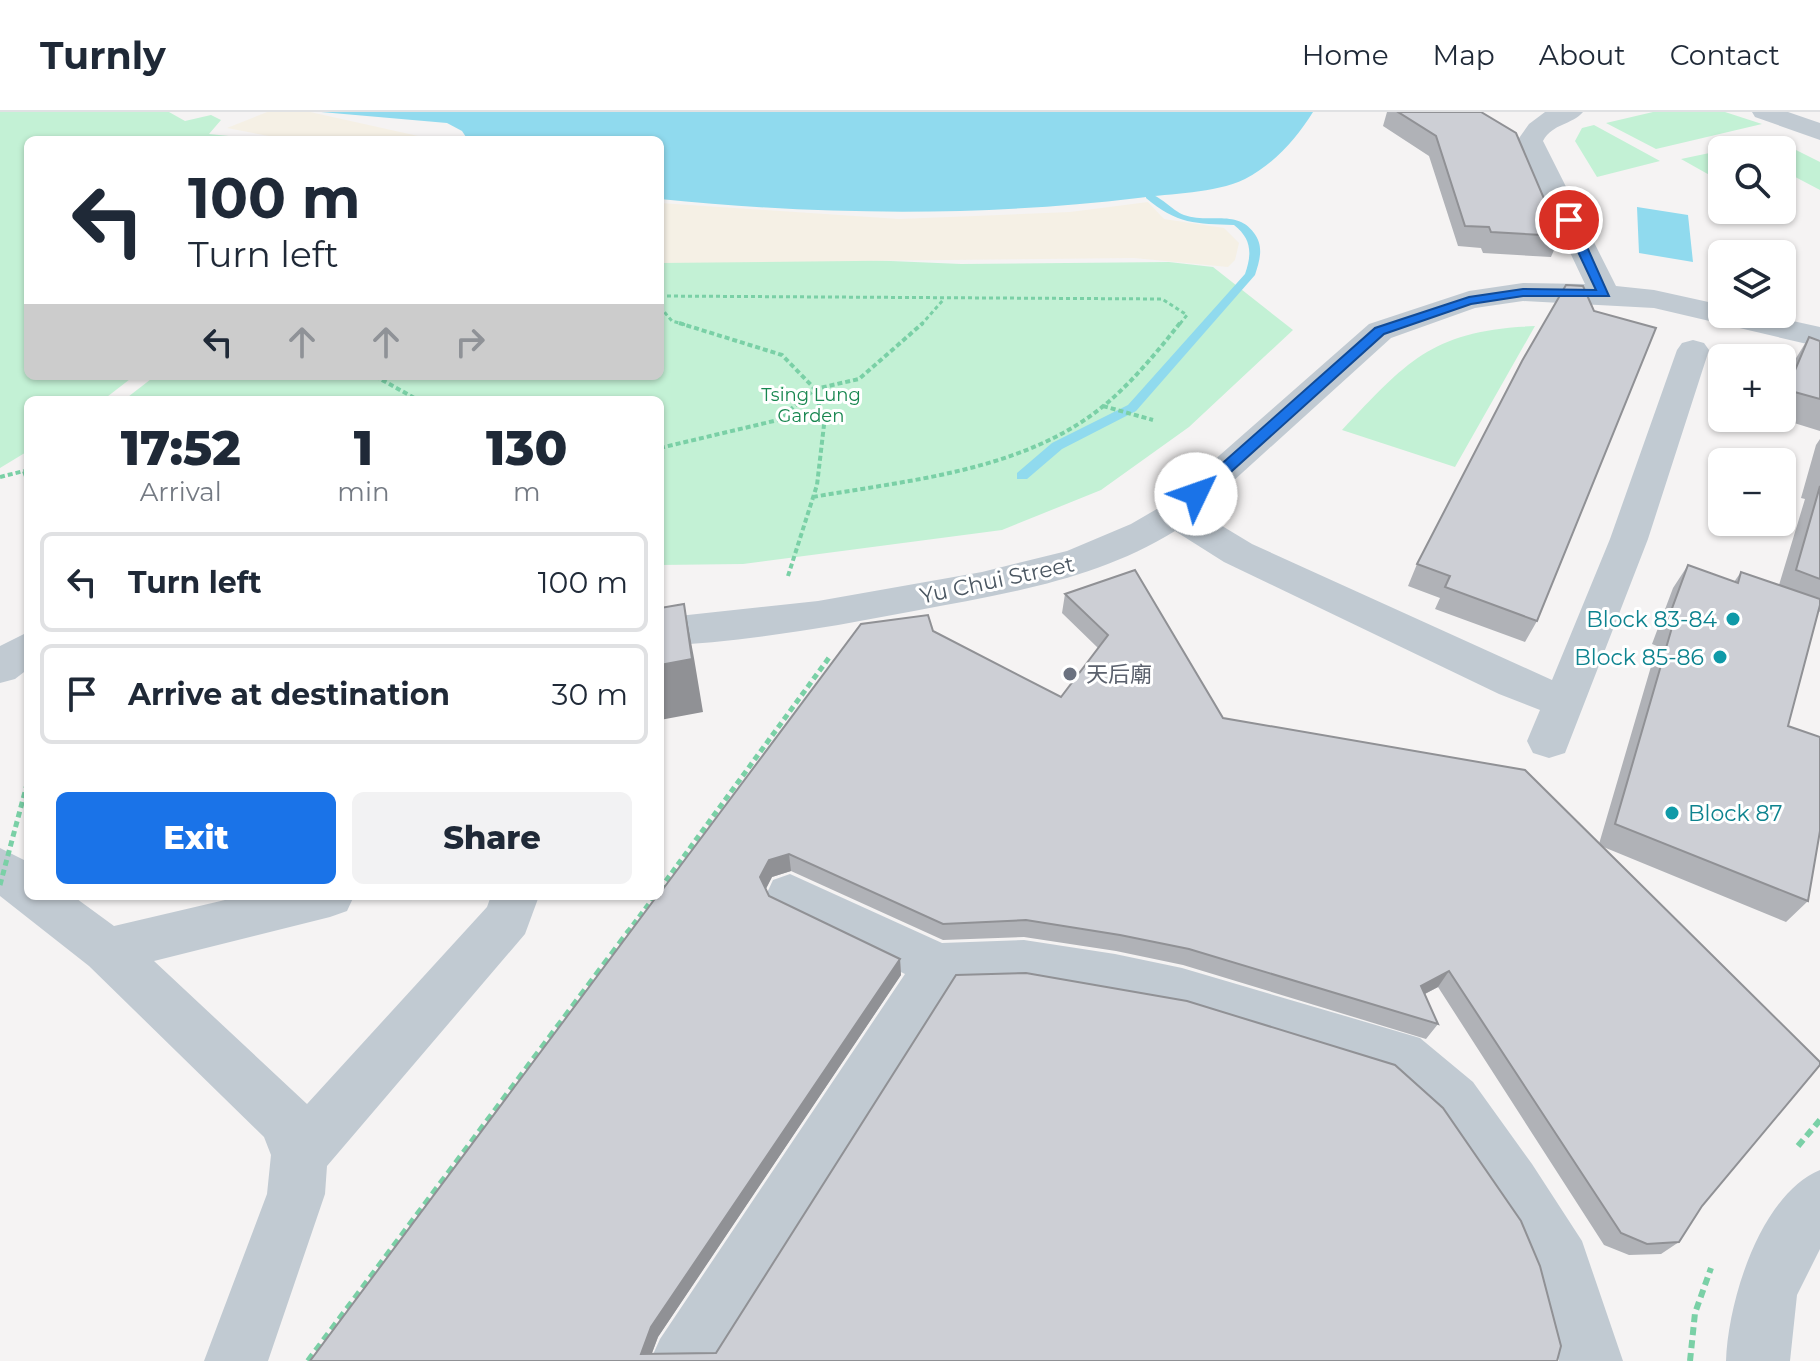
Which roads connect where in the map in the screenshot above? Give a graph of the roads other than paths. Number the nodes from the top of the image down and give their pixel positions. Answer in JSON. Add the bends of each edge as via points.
{"nodes":[{"id":1,"x":1571,"y":112,"type":"edge"},
{"id":2,"x":1764,"y":112,"type":"edge"},
{"id":3,"x":1820,"y":132,"type":"edge"},
{"id":4,"x":1605,"y":294,"type":"junction"},
{"id":5,"x":1820,"y":337,"type":"edge"},
{"id":6,"x":1693,"y":350,"type":"dead end"},
{"id":7,"x":1175,"y":514,"type":"junction"},
{"id":8,"x":664,"y":632,"type":"edge"},
{"id":9,"x":24,"y":650,"type":"edge"},
{"id":10,"x":0,"y":668,"type":"edge"},
{"id":11,"x":1565,"y":702,"type":"junction"},
{"id":12,"x":1549,"y":741,"type":"dead end"},
{"id":13,"x":0,"y":868,"type":"edge"},
{"id":14,"x":24,"y":887,"type":"edge"},
{"id":15,"x":790,"y":895,"type":"dead end"},
{"id":16,"x":41,"y":900,"type":"edge"},
{"id":17,"x":313,"y":900,"type":"edge"},
{"id":18,"x":514,"y":900,"type":"edge"},
{"id":19,"x":107,"y":950,"type":"junction"},
{"id":20,"x":939,"y":966,"type":"junction"},
{"id":21,"x":299,"y":1155,"type":"junction"},
{"id":22,"x":1820,"y":1199,"type":"edge"},
{"id":23,"x":236,"y":1361,"type":"edge"},
{"id":24,"x":682,"y":1361,"type":"edge"},
{"id":25,"x":1591,"y":1361,"type":"edge"},
{"id":26,"x":1758,"y":1361,"type":"edge"}],
"edges":[{"from":1,"to":4,"type":"street","via":[[1550,117],[1530,141]]},
{"from":2,"to":3,"type":"street"},
{"from":4,"to":5,"type":"street","name":"Yu Chui Street","via":[[1654,299]]},
{"from":4,"to":7,"type":"street","name":"Yu Chui Street","via":[[1523,292],[1469,300],[1380,331]]},
{"from":6,"to":11,"type":"street","via":[[1629,539]]},
{"from":7,"to":8,"type":"street","name":"Yu Chui Street","via":[[1140,538],[1051,572],[807,617]]},
{"from":7,"to":11,"type":"street","via":[[1238,553]]},
{"from":9,"to":10,"type":"street"},
{"from":11,"to":12,"type":"street"},
{"from":13,"to":14,"type":"street"},
{"from":15,"to":20,"type":"street"},
{"from":16,"to":19,"type":"street"},
{"from":17,"to":19,"type":"street"},
{"from":18,"to":21,"type":"street","via":[[507,919]]},
{"from":19,"to":21,"type":"street","via":[[286,1120]]},
{"from":20,"to":24,"type":"street"},
{"from":20,"to":25,"type":"street","via":[[1024,963],[1115,977],[1182,991],[1401,1056],[1453,1101],[1561,1262]]},
{"from":21,"to":23,"type":"street","via":[[296,1194]]},
{"from":22,"to":26,"type":"street","via":[[1774,1268],[1759,1316]]}]}
